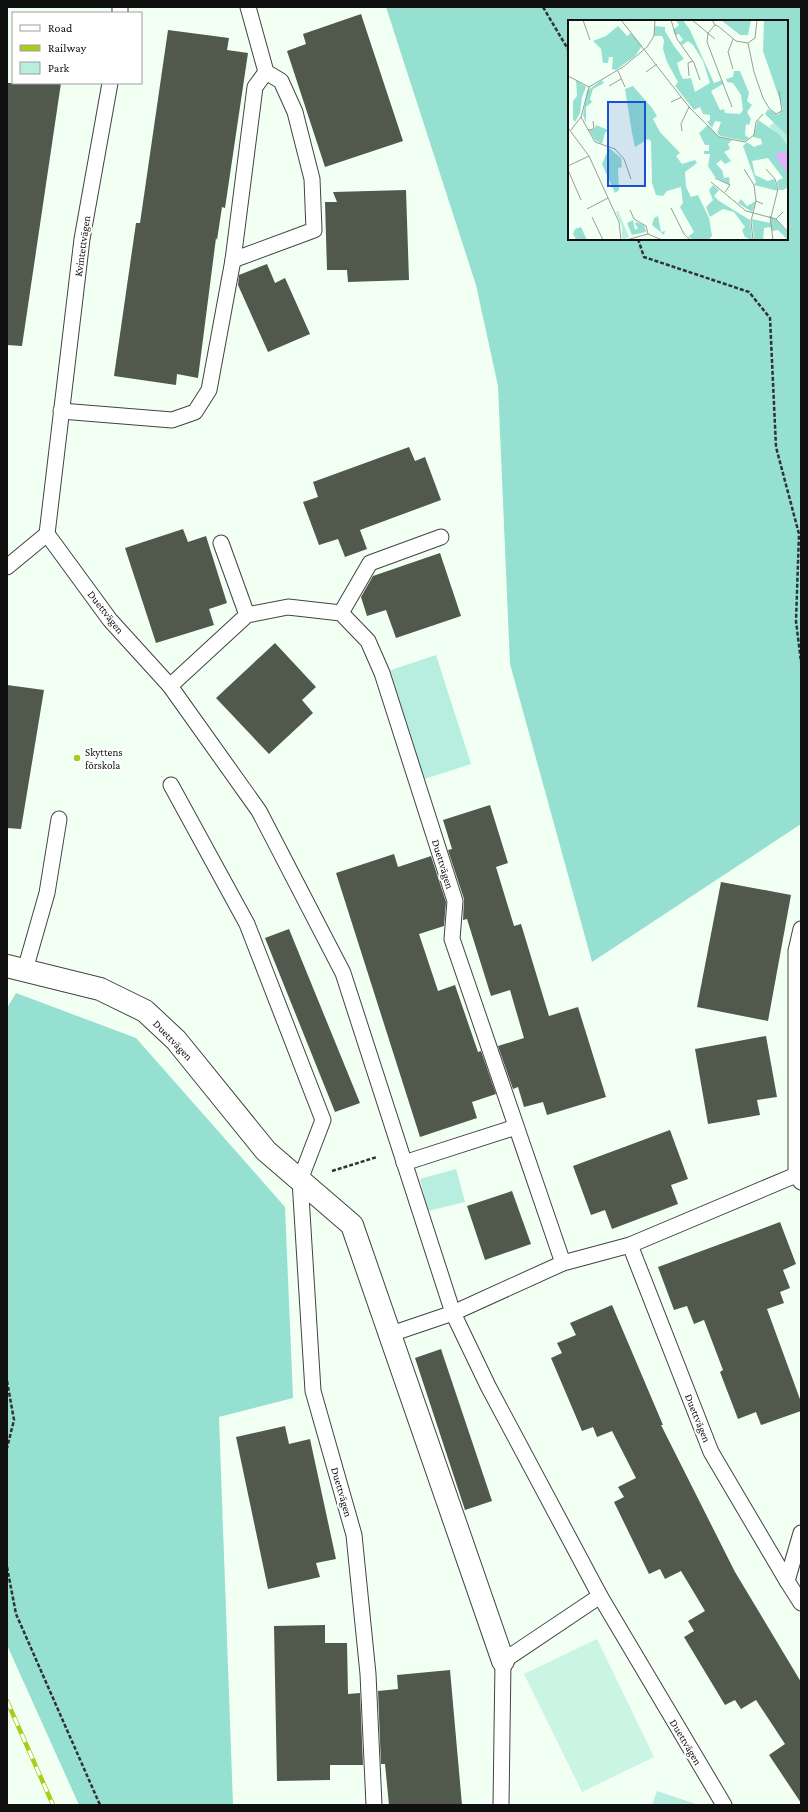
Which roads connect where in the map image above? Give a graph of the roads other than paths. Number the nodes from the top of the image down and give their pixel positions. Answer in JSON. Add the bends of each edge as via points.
{"nodes":[{"id":1,"x":248,"y":7,"type":"edge"},
{"id":2,"x":266,"y":72,"type":"junction"},
{"id":3,"x":110,"y":84,"type":"edge"},
{"id":4,"x":233,"y":260,"type":"junction"},
{"id":5,"x":61,"y":411,"type":"junction"},
{"id":6,"x":47,"y":534,"type":"junction"},
{"id":7,"x":442,"y":537,"type":"dead end"},
{"id":8,"x":221,"y":543,"type":"dead end"},
{"id":9,"x":7,"y":567,"type":"edge"},
{"id":10,"x":340,"y":613,"type":"junction"},
{"id":11,"x":247,"y":616,"type":"junction"},
{"id":12,"x":170,"y":686,"type":"junction"},
{"id":13,"x":171,"y":785,"type":"dead end"},
{"id":14,"x":59,"y":819,"type":"dead end"},
{"id":15,"x":801,"y":929,"type":"edge"},
{"id":16,"x":16,"y":968,"type":"edge"},
{"id":17,"x":516,"y":1127,"type":"junction"},
{"id":18,"x":402,"y":1156,"type":"junction"},
{"id":19,"x":799,"y":1178,"type":"edge"},
{"id":20,"x":300,"y":1180,"type":"junction"},
{"id":21,"x":630,"y":1245,"type":"junction"},
{"id":22,"x":563,"y":1263,"type":"junction"},
{"id":23,"x":453,"y":1313,"type":"junction"},
{"id":24,"x":391,"y":1334,"type":"junction"},
{"id":25,"x":801,"y":1534,"type":"edge"},
{"id":26,"x":787,"y":1581,"type":"junction"},
{"id":27,"x":600,"y":1596,"type":"junction"},
{"id":28,"x":801,"y":1603,"type":"edge"},
{"id":29,"x":503,"y":1661,"type":"junction"},
{"id":30,"x":722,"y":1804,"type":"edge"},
{"id":31,"x":374,"y":1805,"type":"edge"},
{"id":32,"x":501,"y":1805,"type":"edge"}],
"edges":[{"from":1,"to":2,"type":"lane"},
{"from":2,"to":4,"type":"lane","via":[[254,87]]},
{"from":2,"to":4,"type":"lane","via":[[282,81],[295,112],[312,179],[314,230]]},
{"from":3,"to":5,"type":"lane","name":"Kvintettvägen","via":[[82,238]]},
{"from":4,"to":5,"type":"lane","via":[[208,390],[195,412],[172,420]]},
{"from":5,"to":6,"type":"lane","name":"Kvintettvägen"},
{"from":6,"to":9,"type":"lane"},
{"from":6,"to":12,"type":"lane","name":"Duettvägen","via":[[110,620]]},
{"from":7,"to":10,"type":"lane","via":[[370,564]]},
{"from":8,"to":11,"type":"lane"},
{"from":10,"to":11,"type":"lane","via":[[288,607]]},
{"from":10,"to":17,"type":"lane","name":"Duettvägen","via":[[368,641],[382,673],[455,901],[452,939]]},
{"from":11,"to":12,"type":"lane"},
{"from":12,"to":18,"type":"lane","name":"Duettvägen","via":[[259,811],[343,973]]},
{"from":13,"to":20,"type":"lane","name":"Duettvägen","via":[[247,924],[323,1120]]},
{"from":14,"to":16,"type":"lane","name":"Duettvägen","via":[[47,893]]},
{"from":15,"to":19,"type":"lane","via":[[796,951]]},
{"from":16,"to":20,"type":"street","name":"Duettvägen","via":[[100,989],[145,1011],[176,1040],[266,1151]]},
{"from":17,"to":18,"type":"lane"},
{"from":17,"to":22,"type":"lane","name":"Duettvägen"},
{"from":18,"to":23,"type":"lane","name":"Duettvägen"},
{"from":19,"to":21,"type":"lane"},
{"from":20,"to":24,"type":"street","name":"Duettvägen","via":[[352,1226]]},
{"from":20,"to":31,"type":"lane","name":"Duettvägen","via":[[313,1391],[354,1535],[368,1674]]},
{"from":21,"to":22,"type":"lane"},
{"from":21,"to":26,"type":"lane","name":"Duettvägen","via":[[712,1452]]},
{"from":22,"to":23,"type":"lane"},
{"from":23,"to":24,"type":"lane"},
{"from":23,"to":27,"type":"lane","name":"Duettvägen","via":[[488,1386]]},
{"from":24,"to":29,"type":"street","name":"Duettvägen"},
{"from":25,"to":26,"type":"lane"},
{"from":26,"to":28,"type":"lane","name":"Duettvägen"},
{"from":27,"to":29,"type":"lane"},
{"from":27,"to":30,"type":"lane","name":"Duettvägen"},
{"from":29,"to":32,"type":"lane","name":"Duettvägen"}]}
